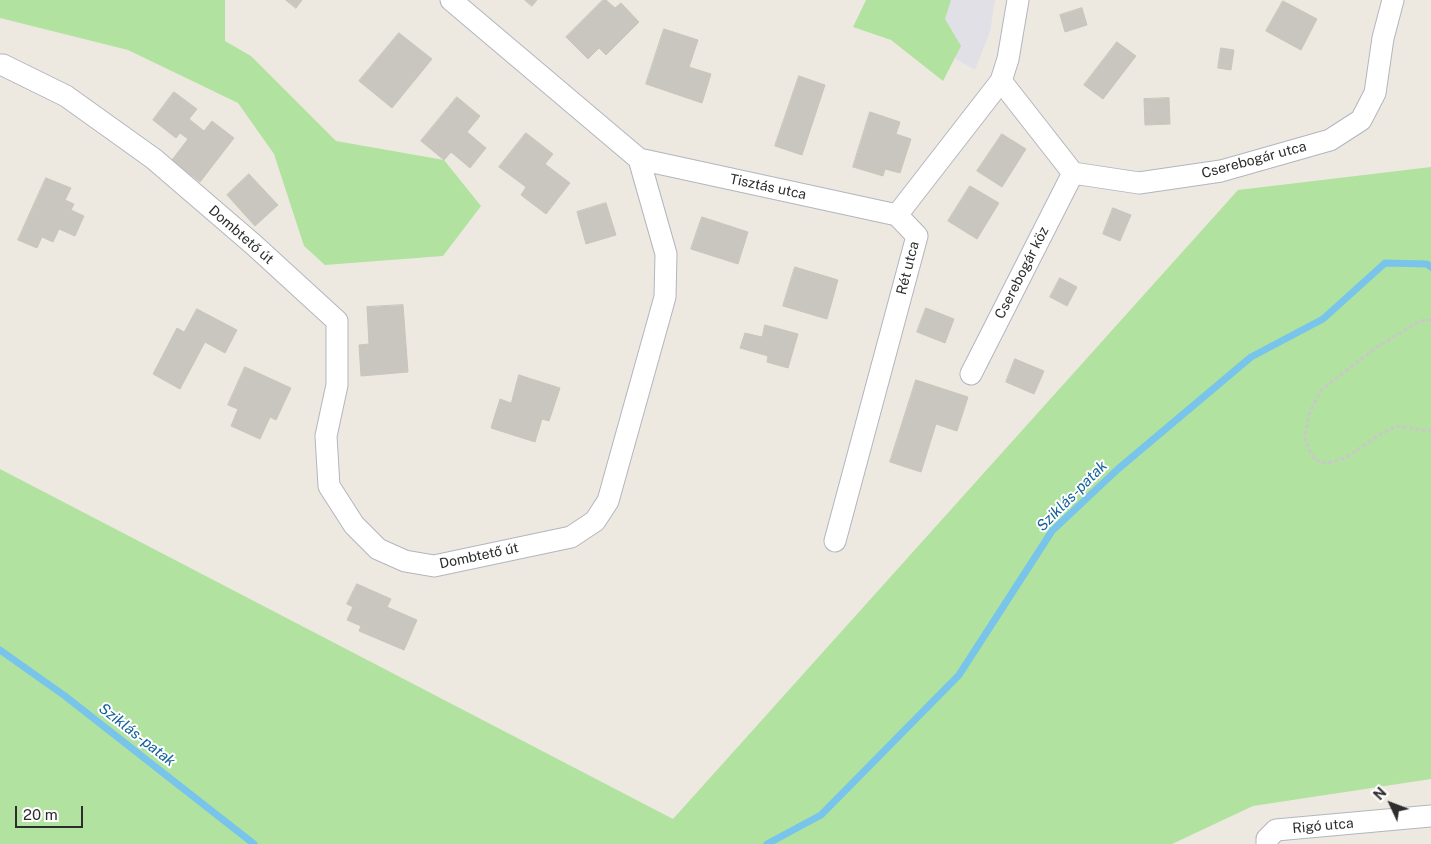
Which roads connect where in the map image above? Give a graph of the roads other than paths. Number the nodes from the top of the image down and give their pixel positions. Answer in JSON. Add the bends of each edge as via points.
{"nodes":[{"id":1,"x":451,"y":0,"type":"edge"},
{"id":2,"x":1018,"y":0,"type":"edge"},
{"id":3,"x":1393,"y":0,"type":"edge"},
{"id":4,"x":0,"y":65,"type":"edge"},
{"id":5,"x":1001,"y":81,"type":"junction"},
{"id":6,"x":639,"y":159,"type":"junction"},
{"id":7,"x":1073,"y":173,"type":"junction"},
{"id":8,"x":897,"y":215,"type":"junction"},
{"id":9,"x":971,"y":374,"type":"dead end"},
{"id":10,"x":835,"y":541,"type":"dead end"},
{"id":11,"x":1431,"y":816,"type":"edge"},
{"id":12,"x":1271,"y":837,"type":"edge"}],
"edges":[{"from":1,"to":6,"type":"street"},
{"from":2,"to":5,"type":"street"},
{"from":3,"to":7,"type":"street","name":"Cserebogár utca","via":[[1383,38],[1375,93],[1361,120],[1330,140],[1221,172],[1139,184]]},
{"from":4,"to":6,"type":"street","name":"Dombtető út","via":[[66,96],[154,159],[337,321],[337,385],[326,436],[329,486],[354,526],[378,549],[405,561],[434,566],[571,537],[594,521],[608,501],[665,297],[666,254]]},
{"from":5,"to":7,"type":"street"},
{"from":5,"to":8,"type":"street"},
{"from":6,"to":8,"type":"street","name":"Tisztás utca"},
{"from":7,"to":9,"type":"street","name":"Cserebogár köz"},
{"from":8,"to":10,"type":"street","name":"Rét utca","via":[[917,236]]},
{"from":11,"to":12,"type":"street","name":"Rigó utca"}]}
